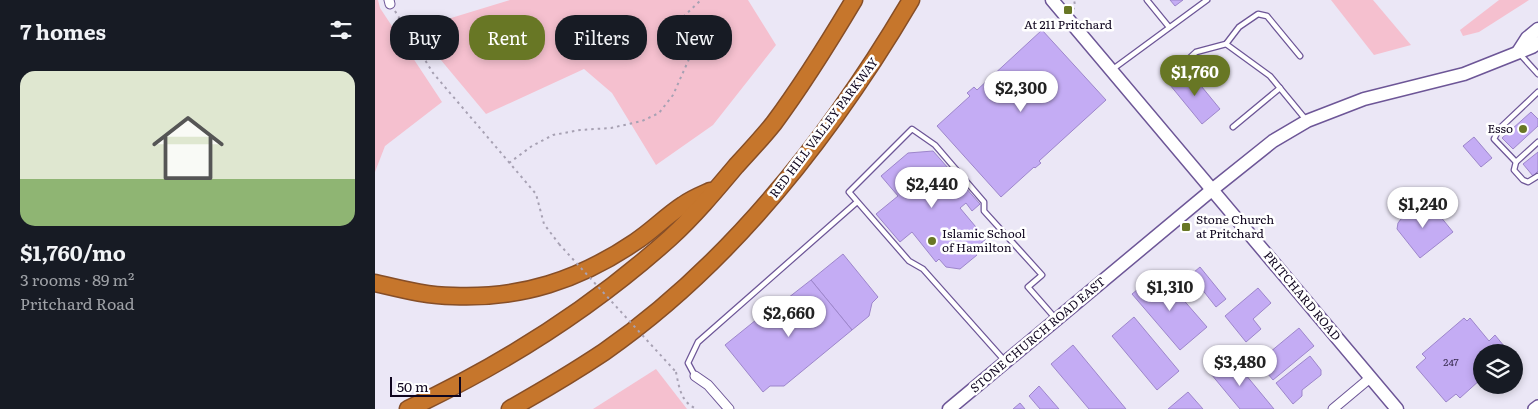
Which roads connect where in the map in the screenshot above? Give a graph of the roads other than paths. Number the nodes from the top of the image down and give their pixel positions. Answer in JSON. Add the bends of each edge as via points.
{"nodes":[{"id":1,"x":854,"y":0,"type":"edge"},
{"id":2,"x":911,"y":0,"type":"edge"},
{"id":3,"x":1052,"y":0,"type":"edge"},
{"id":4,"x":1147,"y":0,"type":"edge"},
{"id":5,"x":1207,"y":0,"type":"edge"},
{"id":6,"x":1169,"y":27,"type":"junction"},
{"id":7,"x":1538,"y":29,"type":"edge"},
{"id":8,"x":1538,"y":42,"type":"edge"},
{"id":9,"x":1226,"y":44,"type":"junction"},
{"id":10,"x":1518,"y":52,"type":"junction"},
{"id":11,"x":1299,"y":56,"type":"dead end"},
{"id":12,"x":1183,"y":64,"type":"dead end"},
{"id":13,"x":1112,"y":70,"type":"junction"},
{"id":14,"x":1538,"y":74,"type":"edge"},
{"id":15,"x":1280,"y":88,"type":"junction"},
{"id":16,"x":1538,"y":92,"type":"edge"},
{"id":17,"x":1307,"y":120,"type":"junction"},
{"id":18,"x":1233,"y":126,"type":"dead end"},
{"id":19,"x":1538,"y":142,"type":"edge"},
{"id":20,"x":1516,"y":162,"type":"junction"},
{"id":21,"x":1538,"y":176,"type":"edge"},
{"id":22,"x":719,"y":187,"type":"junction"},
{"id":23,"x":1213,"y":189,"type":"junction"},
{"id":24,"x":857,"y":202,"type":"junction"},
{"id":25,"x":375,"y":283,"type":"edge"},
{"id":26,"x":1056,"y":319,"type":"junction"},
{"id":27,"x":1005,"y":361,"type":"junction"},
{"id":28,"x":695,"y":376,"type":"joint"},
{"id":29,"x":1370,"y":378,"type":"junction"},
{"id":30,"x":1538,"y":406,"type":"edge"},
{"id":31,"x":408,"y":409,"type":"edge"},
{"id":32,"x":510,"y":409,"type":"edge"},
{"id":33,"x":729,"y":409,"type":"edge"},
{"id":34,"x":949,"y":409,"type":"edge"},
{"id":35,"x":1333,"y":409,"type":"edge"},
{"id":36,"x":1397,"y":409,"type":"edge"},
{"id":37,"x":1534,"y":409,"type":"edge"}],
"edges":[{"from":1,"to":22,"type":"highway","via":[[773,124]]},
{"from":2,"to":32,"type":"highway","name":"RED HILL VALLEY PARKWAY","via":[[881,51],[819,138],[764,208],[715,259],[655,313],[604,351]]},
{"from":3,"to":13,"type":"main road","name":"PRITCHARD ROAD"},
{"from":4,"to":6,"type":"lane"},
{"from":5,"to":6,"type":"lane"},
{"from":6,"to":13,"type":"lane"},
{"from":7,"to":10,"type":"main road","name":"STONE CHURCH ROAD EAST"},
{"from":8,"to":10,"type":"main road","name":"STONE CHURCH ROAD EAST"},
{"from":9,"to":11,"type":"lane","via":[[1239,27],[1258,14],[1267,16]]},
{"from":9,"to":12,"type":"lane","via":[[1196,52]]},
{"from":9,"to":15,"type":"lane","via":[[1270,76]]},
{"from":10,"to":14,"type":"lane"},
{"from":10,"to":17,"type":"main road","name":"STONE CHURCH ROAD EAST","via":[[1464,74],[1364,99]]},
{"from":13,"to":23,"type":"main road","name":"PRITCHARD ROAD"},
{"from":15,"to":17,"type":"lane"},
{"from":15,"to":18,"type":"lane"},
{"from":16,"to":20,"type":"lane","via":[[1499,129],[1494,138]]},
{"from":17,"to":23,"type":"main road","name":"STONE CHURCH ROAD EAST","via":[[1273,141]]},
{"from":19,"to":20,"type":"lane"},
{"from":20,"to":21,"type":"lane","via":[[1514,170],[1523,180],[1528,182]]},
{"from":22,"to":25,"type":"highway","via":[[684,204],[636,242],[606,260],[578,275],[551,284],[506,294],[452,296]]},
{"from":22,"to":31,"type":"highway","via":[[670,238],[573,314],[466,381]]},
{"from":23,"to":26,"type":"main road","name":"STONE CHURCH ROAD EAST"},
{"from":23,"to":29,"type":"main road","name":"PRITCHARD ROAD"},
{"from":24,"to":26,"type":"lane","via":[[849,192],[912,129],[935,145],[984,202],[984,211],[1042,275],[1028,286]]},
{"from":24,"to":27,"type":"lane","via":[[909,261],[923,269]]},
{"from":24,"to":28,"type":"lane","via":[[698,342],[688,363]]},
{"from":26,"to":27,"type":"main road","name":"STONE CHURCH ROAD EAST"},
{"from":27,"to":34,"type":"main road","name":"STONE CHURCH ROAD EAST"},
{"from":28,"to":33,"type":"street"},
{"from":29,"to":35,"type":"street"},
{"from":29,"to":36,"type":"main road","name":"PRITCHARD ROAD"},
{"from":30,"to":37,"type":"street"}]}
